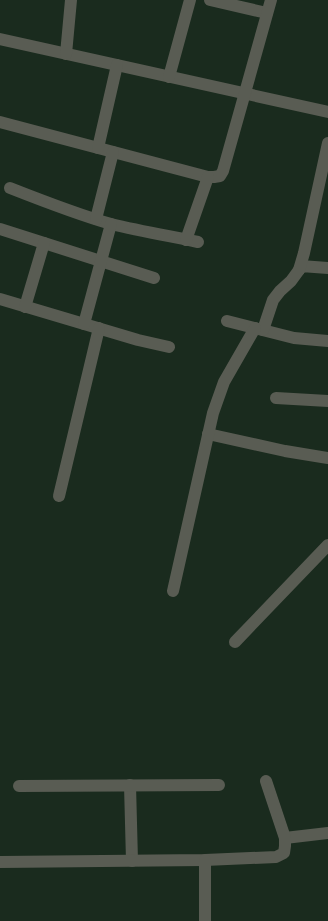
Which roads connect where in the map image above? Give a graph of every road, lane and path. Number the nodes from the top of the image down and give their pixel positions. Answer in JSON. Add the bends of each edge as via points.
{"nodes":[{"id":1,"x":71,"y":0,"type":"edge"},
{"id":2,"x":190,"y":0,"type":"edge"},
{"id":3,"x":210,"y":0,"type":"edge"},
{"id":4,"x":271,"y":0,"type":"edge"},
{"id":5,"x":267,"y":13,"type":"junction"},
{"id":6,"x":0,"y":39,"type":"edge"},
{"id":7,"x":66,"y":54,"type":"junction"},
{"id":8,"x":117,"y":65,"type":"junction"},
{"id":9,"x":169,"y":77,"type":"junction"},
{"id":10,"x":244,"y":94,"type":"junction"},
{"id":11,"x":328,"y":112,"type":"edge"},
{"id":12,"x":0,"y":122,"type":"edge"},
{"id":13,"x":328,"y":143,"type":"edge"},
{"id":14,"x":98,"y":148,"type":"junction"},
{"id":15,"x":113,"y":152,"type":"junction"},
{"id":16,"x":326,"y":157,"type":"edge"},
{"id":17,"x":208,"y":177,"type":"junction"},
{"id":18,"x":10,"y":188,"type":"dead end"},
{"id":19,"x":96,"y":219,"type":"junction"},
{"id":20,"x":111,"y":224,"type":"junction"},
{"id":21,"x":0,"y":229,"type":"edge"},
{"id":22,"x":44,"y":243,"type":"junction"},
{"id":23,"x":101,"y":261,"type":"junction"},
{"id":24,"x":328,"y":268,"type":"edge"},
{"id":25,"x":299,"y":270,"type":"junction"},
{"id":26,"x":154,"y":278,"type":"dead end"},
{"id":27,"x":0,"y":299,"type":"edge"},
{"id":28,"x":25,"y":307,"type":"junction"},
{"id":29,"x":227,"y":321,"type":"dead end"},
{"id":30,"x":84,"y":324,"type":"junction"},
{"id":31,"x":99,"y":328,"type":"junction"},
{"id":32,"x":259,"y":329,"type":"junction"},
{"id":33,"x":328,"y":341,"type":"edge"},
{"id":34,"x":169,"y":347,"type":"dead end"},
{"id":35,"x":276,"y":398,"type":"dead end"},
{"id":36,"x":328,"y":401,"type":"edge"},
{"id":37,"x":208,"y":434,"type":"junction"},
{"id":38,"x":328,"y":458,"type":"edge"},
{"id":39,"x":59,"y":496,"type":"dead end"},
{"id":40,"x":328,"y":545,"type":"edge"},
{"id":41,"x":173,"y":591,"type":"dead end"},
{"id":42,"x":235,"y":642,"type":"dead end"},
{"id":43,"x":266,"y":781,"type":"dead end"},
{"id":44,"x":219,"y":784,"type":"dead end"},
{"id":45,"x":130,"y":785,"type":"junction"},
{"id":46,"x":19,"y":786,"type":"dead end"},
{"id":47,"x":328,"y":833,"type":"edge"},
{"id":48,"x":285,"y":838,"type":"junction"},
{"id":49,"x":205,"y":860,"type":"junction"},
{"id":50,"x":132,"y":861,"type":"junction"},
{"id":51,"x":0,"y":862,"type":"edge"},
{"id":52,"x":205,"y":921,"type":"edge"}],
"edges":[{"from":1,"to":7,"type":"street"},
{"from":2,"to":9,"type":"street"},
{"from":3,"to":5,"type":"street"},
{"from":4,"to":5,"type":"street"},
{"from":5,"to":10,"type":"street"},
{"from":6,"to":7,"type":"street"},
{"from":7,"to":8,"type":"street"},
{"from":8,"to":9,"type":"street"},
{"from":8,"to":14,"type":"street"},
{"from":9,"to":10,"type":"street"},
{"from":10,"to":11,"type":"street"},
{"from":10,"to":17,"type":"street","via":[[223,171],[220,176]]},
{"from":12,"to":14,"type":"street"},
{"from":13,"to":16,"type":"street"},
{"from":14,"to":15,"type":"street"},
{"from":15,"to":17,"type":"street"},
{"from":15,"to":19,"type":"street"},
{"from":16,"to":25,"type":"street"},
{"from":17,"to":20,"type":"street","via":[[192,241]]},
{"from":18,"to":19,"type":"street"},
{"from":19,"to":20,"type":"street"},
{"from":20,"to":23,"type":"street"},
{"from":21,"to":22,"type":"street"},
{"from":22,"to":23,"type":"street"},
{"from":22,"to":28,"type":"street"},
{"from":23,"to":26,"type":"street"},
{"from":23,"to":30,"type":"street"},
{"from":24,"to":25,"type":"street","via":[[301,266]]},
{"from":25,"to":32,"type":"street","via":[[280,291]]},
{"from":27,"to":28,"type":"street"},
{"from":28,"to":30,"type":"street"},
{"from":29,"to":32,"type":"street"},
{"from":30,"to":31,"type":"street"},
{"from":31,"to":34,"type":"street"},
{"from":31,"to":39,"type":"street"},
{"from":32,"to":33,"type":"street","via":[[294,338]]},
{"from":32,"to":37,"type":"street","via":[[224,382]]},
{"from":35,"to":36,"type":"street"},
{"from":37,"to":38,"type":"street"},
{"from":37,"to":41,"type":"street"},
{"from":40,"to":42,"type":"street"},
{"from":43,"to":48,"type":"street"},
{"from":44,"to":45,"type":"street"},
{"from":45,"to":46,"type":"street"},
{"from":45,"to":50,"type":"street"},
{"from":47,"to":48,"type":"street"},
{"from":48,"to":49,"type":"street","via":[[284,853],[276,857]]},
{"from":49,"to":50,"type":"street"},
{"from":49,"to":52,"type":"street"},
{"from":50,"to":51,"type":"street"}]}
